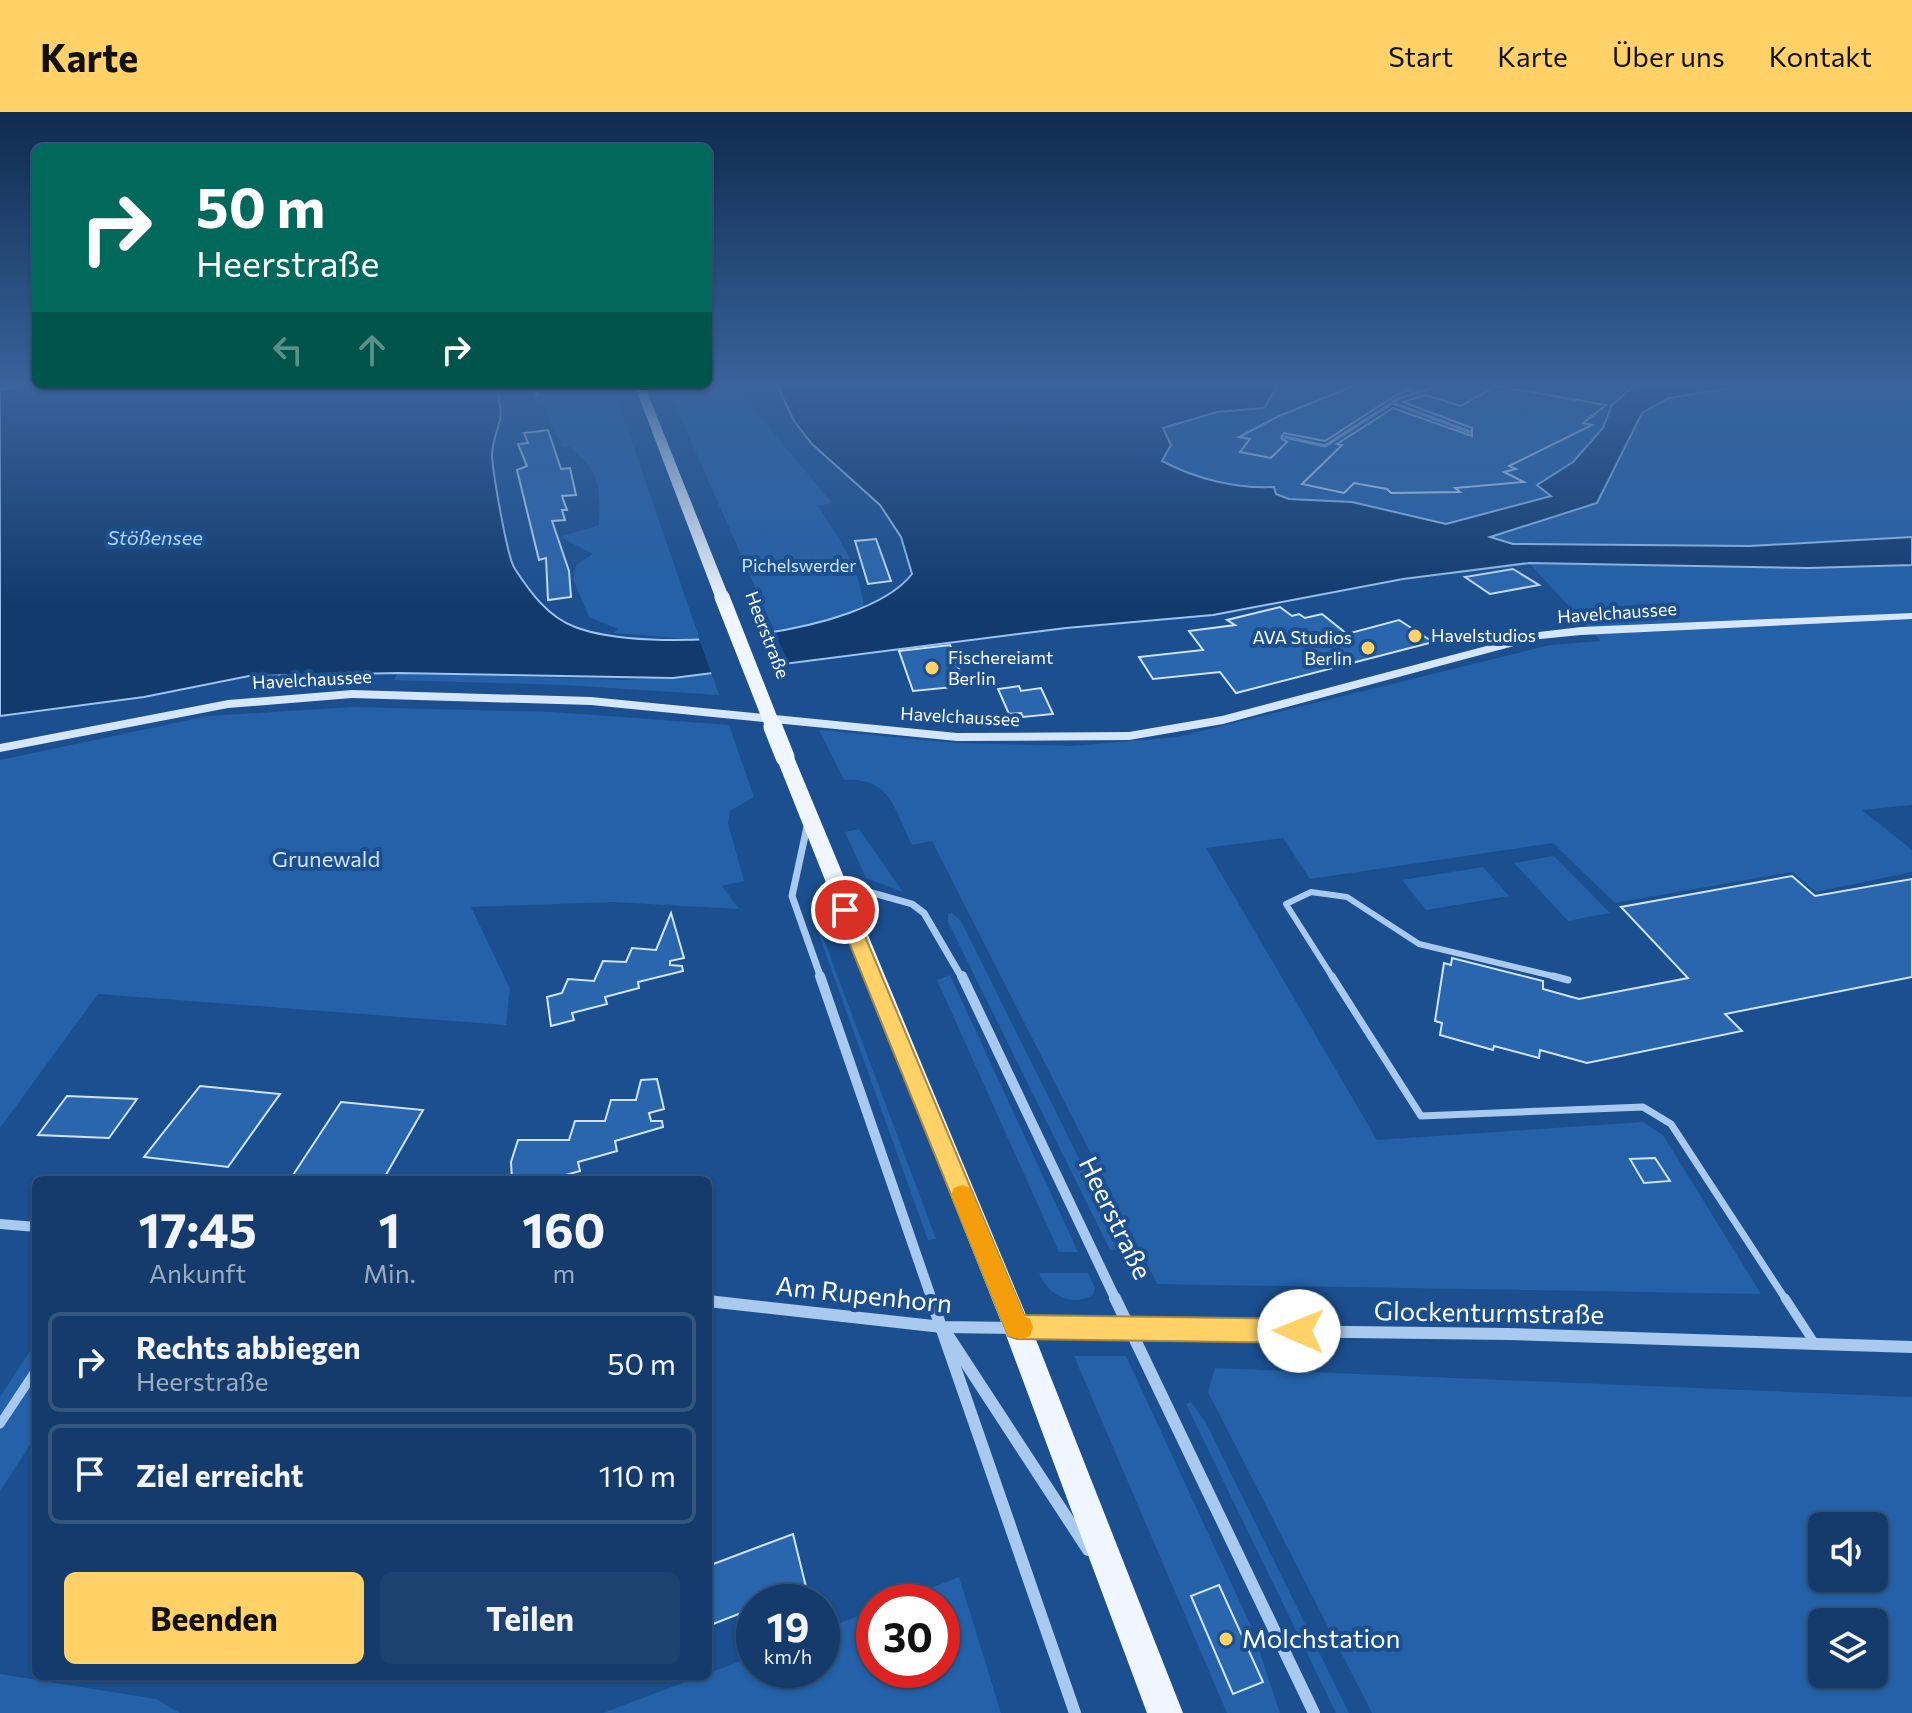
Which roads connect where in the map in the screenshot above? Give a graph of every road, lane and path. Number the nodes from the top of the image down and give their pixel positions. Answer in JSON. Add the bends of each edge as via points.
{"nodes":[{"id":1,"x":668,"y":458,"type":"edge"},
{"id":2,"x":1912,"y":616,"type":"edge"},
{"id":3,"x":0,"y":748,"type":"edge"},
{"id":4,"x":809,"y":817,"type":"junction"},
{"id":5,"x":834,"y":882,"type":"junction"},
{"id":6,"x":1568,"y":980,"type":"dead end"},
{"id":7,"x":0,"y":1224,"type":"edge"},
{"id":8,"x":32,"y":1227,"type":"edge"},
{"id":9,"x":712,"y":1301,"type":"edge"},
{"id":10,"x":942,"y":1327,"type":"junction"},
{"id":11,"x":1017,"y":1327,"type":"junction"},
{"id":12,"x":1130,"y":1327,"type":"junction"},
{"id":13,"x":1815,"y":1344,"type":"junction"},
{"id":14,"x":1912,"y":1347,"type":"edge"},
{"id":15,"x":32,"y":1376,"type":"edge"},
{"id":16,"x":0,"y":1424,"type":"edge"},
{"id":17,"x":1121,"y":1601,"type":"junction"},
{"id":18,"x":1301,"y":1686,"type":"junction"},
{"id":19,"x":1075,"y":1713,"type":"edge"},
{"id":20,"x":1165,"y":1713,"type":"edge"},
{"id":21,"x":1306,"y":1713,"type":"edge"},
{"id":22,"x":1314,"y":1713,"type":"edge"}],
"edges":[{"from":1,"to":4,"type":"main road","name":"Heerstraße","bridge":true},
{"from":2,"to":3,"type":"street","name":"Havelchaussee","via":[[1539,636],[1209,723],[1129,736],[957,737],[591,701],[352,694],[228,704]]},
{"from":4,"to":5,"type":"main road","name":"Heerstraße"},
{"from":4,"to":10,"type":"street","name":"Heerstraße","via":[[792,896]]},
{"from":5,"to":11,"type":"main road","name":"Heerstraße"},
{"from":5,"to":12,"type":"street","name":"Heerstraße","via":[[912,904],[924,913],[958,969]]},
{"from":6,"to":13,"type":"lane","via":[[1419,944],[1347,897],[1311,892],[1286,904],[1421,1116],[1643,1107],[1671,1124]]},
{"from":7,"to":8,"type":"street"},
{"from":9,"to":10,"type":"street","name":"Am Rupenhorn"},
{"from":10,"to":11,"type":"street","name":"Am Rupenhorn"},
{"from":10,"to":17,"type":"street","name":"Heerstraße"},
{"from":10,"to":19,"type":"street","name":"Heerstraße"},
{"from":11,"to":12,"type":"street","name":"Glockenturmstraße"},
{"from":11,"to":17,"type":"main road","name":"Heerstraße"},
{"from":12,"to":13,"type":"street","name":"Glockenturmstraße"},
{"from":12,"to":18,"type":"street","name":"Heerstraße"},
{"from":13,"to":14,"type":"street","name":"Glockenturmstraße"},
{"from":15,"to":16,"type":"lane"},
{"from":17,"to":20,"type":"main road","name":"Heerstraße"},
{"from":18,"to":21,"type":"street","name":"Heerstraße"},
{"from":18,"to":22,"type":"street","name":"Heerstraße"}]}
